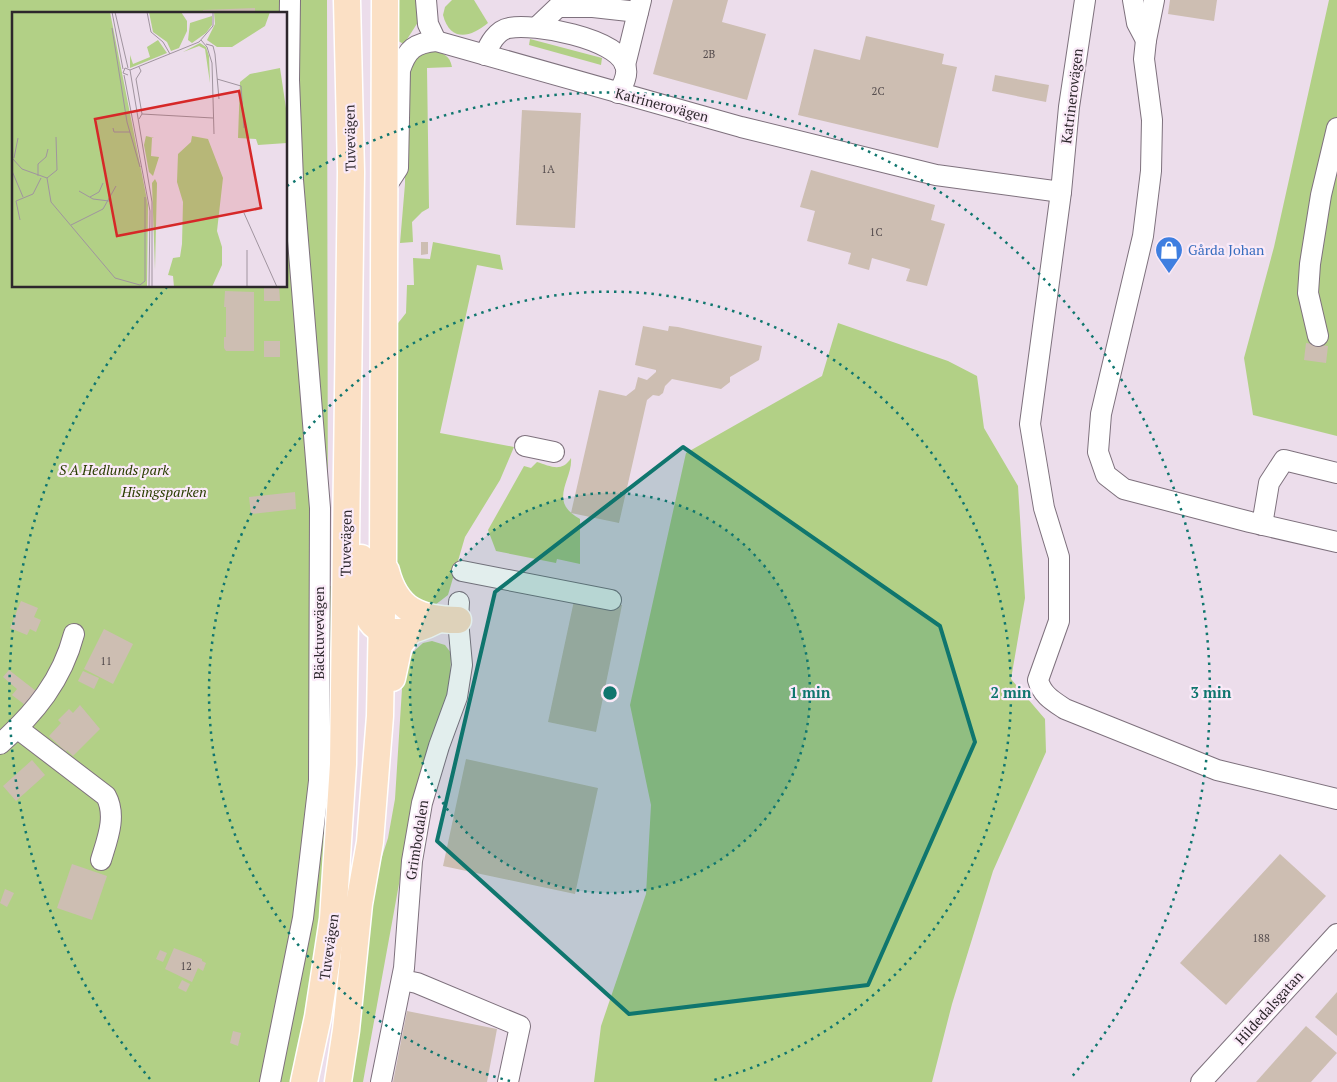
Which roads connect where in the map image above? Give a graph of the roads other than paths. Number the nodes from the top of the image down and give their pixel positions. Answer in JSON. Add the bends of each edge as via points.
{"nodes":[{"id":1,"x":290,"y":0,"type":"edge"},
{"id":2,"x":347,"y":0,"type":"edge"},
{"id":3,"x":384,"y":0,"type":"edge"},
{"id":4,"x":426,"y":0,"type":"edge"},
{"id":5,"x":1085,"y":0,"type":"edge"},
{"id":6,"x":1133,"y":0,"type":"edge"},
{"id":7,"x":1154,"y":0,"type":"edge"},
{"id":8,"x":639,"y":6,"type":"edge"},
{"id":9,"x":537,"y":27,"type":"junction"},
{"id":10,"x":288,"y":32,"type":"edge"},
{"id":11,"x":436,"y":41,"type":"junction"},
{"id":12,"x":1145,"y":50,"type":"junction"},
{"id":13,"x":485,"y":55,"type":"junction"},
{"id":14,"x":625,"y":65,"type":"junction"},
{"id":15,"x":288,"y":80,"type":"edge"},
{"id":16,"x":618,"y":93,"type":"junction"},
{"id":17,"x":1337,"y":128,"type":"edge"},
{"id":18,"x":290,"y":180,"type":"edge"},
{"id":19,"x":385,"y":188,"type":"junction"},
{"id":20,"x":1061,"y":192,"type":"junction"},
{"id":21,"x":1318,"y":336,"type":"dead end"},
{"id":22,"x":525,"y":446,"type":"dead end"},
{"id":23,"x":554,"y":452,"type":"dead end"},
{"id":24,"x":1337,"y":473,"type":"edge"},
{"id":25,"x":347,"y":522,"type":"junction"},
{"id":26,"x":1262,"y":525,"type":"junction"},
{"id":27,"x":1337,"y":542,"type":"edge"},
{"id":28,"x":383,"y":560,"type":"junction"},
{"id":29,"x":462,"y":571,"type":"dead end"},
{"id":30,"x":611,"y":600,"type":"dead end"},
{"id":31,"x":451,"y":614,"type":"junction"},
{"id":32,"x":382,"y":629,"type":"junction"},
{"id":33,"x":410,"y":631,"type":"junction"},
{"id":34,"x":74,"y":634,"type":"dead end"},
{"id":35,"x":17,"y":728,"type":"junction"},
{"id":36,"x":0,"y":744,"type":"edge"},
{"id":37,"x":1337,"y":799,"type":"edge"},
{"id":38,"x":370,"y":842,"type":"junction"},
{"id":39,"x":101,"y":860,"type":"dead end"},
{"id":40,"x":1337,"y":934,"type":"edge"},
{"id":41,"x":402,"y":980,"type":"junction"},
{"id":42,"x":270,"y":1082,"type":"edge"},
{"id":43,"x":304,"y":1082,"type":"edge"},
{"id":44,"x":338,"y":1082,"type":"edge"},
{"id":45,"x":381,"y":1082,"type":"edge"},
{"id":46,"x":508,"y":1082,"type":"edge"},
{"id":47,"x":1201,"y":1082,"type":"edge"}],
"edges":[{"from":1,"to":10,"type":"street","name":"Bäcktuvevägen"},
{"from":2,"to":25,"type":"main road","name":"Tuvevägen","via":[[351,182]]},
{"from":3,"to":19,"type":"main road","name":"Tuvevägen"},
{"from":4,"to":11,"type":"street","via":[[428,24]]},
{"from":5,"to":20,"type":"street","name":"Katrinerovägen","via":[[1069,107]]},
{"from":6,"to":12,"type":"street"},
{"from":7,"to":12,"type":"street"},
{"from":8,"to":9,"type":"street","via":[[558,7]]},
{"from":8,"to":14,"type":"street"},
{"from":9,"to":13,"type":"street","via":[[508,28],[490,42]]},
{"from":9,"to":14,"type":"street","via":[[601,43],[615,52]]},
{"from":10,"to":15,"type":"street","name":"Bäcktuvevägen"},
{"from":11,"to":13,"type":"street","name":"Katrinerovägen"},
{"from":11,"to":19,"type":"street","via":[[421,42],[408,53],[400,70],[398,168]]},
{"from":12,"to":26,"type":"street","via":[[1152,120],[1152,172],[1143,236],[1101,414],[1098,452],[1106,475],[1124,489]]},
{"from":13,"to":16,"type":"street","name":"Katrinerovägen"},
{"from":14,"to":16,"type":"street","via":[[626,81]]},
{"from":15,"to":18,"type":"street","name":"Bäcktuvevägen"},
{"from":16,"to":20,"type":"street","name":"Katrinerovägen","via":[[936,175]]},
{"from":17,"to":21,"type":"street","via":[[1321,195],[1310,264],[1308,293]]},
{"from":18,"to":42,"type":"street","name":"Bäcktuvevägen","via":[[320,508],[319,781],[303,918]]},
{"from":19,"to":28,"type":"main road","name":"Tuvevägen"},
{"from":20,"to":37,"type":"street","name":"Katrinerovägen","via":[[1030,424],[1044,508],[1058,557],[1059,621],[1038,680],[1040,688],[1049,699],[1065,709],[1217,770]]},
{"from":22,"to":23,"type":"street"},
{"from":24,"to":26,"type":"street","via":[[1284,460],[1269,483]]},
{"from":25,"to":32,"type":"main road","via":[[360,540],[366,611],[375,625]]},
{"from":25,"to":43,"type":"main road","name":"Tuvevägen","via":[[344,764],[339,850],[333,919]]},
{"from":26,"to":27,"type":"street"},
{"from":28,"to":31,"type":"main road","via":[[394,595],[402,604],[411,611]]},
{"from":28,"to":32,"type":"main road","name":"Tuvevägen"},
{"from":29,"to":30,"type":"street"},
{"from":31,"to":33,"type":"main road"},
{"from":31,"to":41,"type":"street","name":"Grimbodalen","via":[[462,665],[457,697],[422,803],[412,861]]},
{"from":32,"to":33,"type":"main road"},
{"from":32,"to":38,"type":"main road","name":"Tuvevägen","via":[[380,716]]},
{"from":33,"to":38,"type":"main road","via":[[399,645],[394,662],[382,801]]},
{"from":34,"to":35,"type":"street","via":[[48,695]]},
{"from":35,"to":36,"type":"street"},
{"from":35,"to":39,"type":"street","via":[[106,796],[111,806],[109,834]]},
{"from":38,"to":44,"type":"main road","name":"Tuvevägen","via":[[359,904]]},
{"from":40,"to":47,"type":"street","name":"Hildedalsgatan"},
{"from":41,"to":45,"type":"street","name":"Grimbodalen"},
{"from":41,"to":46,"type":"street","via":[[417,982],[520,1026]]}]}
